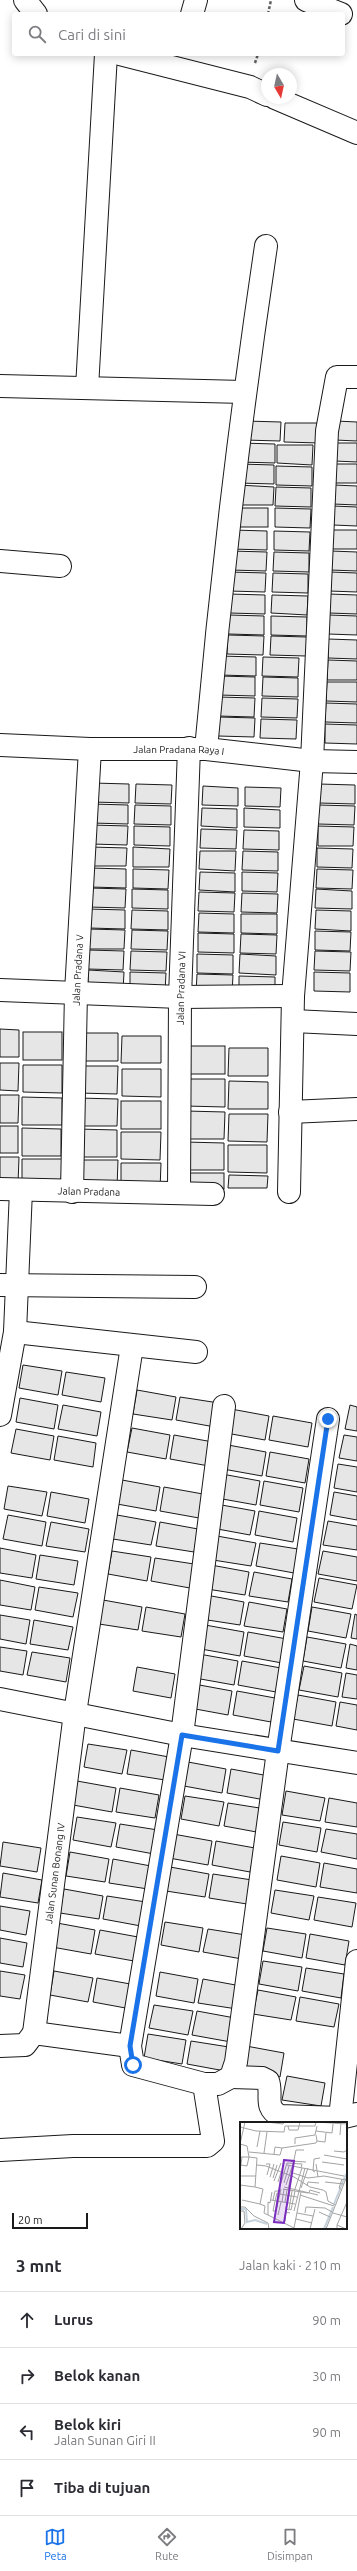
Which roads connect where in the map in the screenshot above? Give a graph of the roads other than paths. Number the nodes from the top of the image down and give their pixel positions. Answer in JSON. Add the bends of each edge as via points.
{"nodes":[{"id":1,"x":25,"y":0,"type":"edge"},
{"id":2,"x":196,"y":0,"type":"edge"},
{"id":3,"x":306,"y":0,"type":"edge"},
{"id":4,"x":34,"y":12,"type":"edge"},
{"id":5,"x":193,"y":12,"type":"edge"},
{"id":6,"x":337,"y":12,"type":"edge"},
{"id":7,"x":345,"y":15,"type":"edge"},
{"id":8,"x":357,"y":21,"type":"edge"},
{"id":9,"x":106,"y":56,"type":"edge"},
{"id":10,"x":135,"y":56,"type":"edge"},
{"id":11,"x":179,"y":62,"type":"edge"},
{"id":12,"x":261,"y":92,"type":"edge"},
{"id":13,"x":289,"y":104,"type":"edge"},
{"id":14,"x":357,"y":133,"type":"edge"},
{"id":15,"x":266,"y":246,"type":"dead end"},
{"id":16,"x":357,"y":376,"type":"edge"},
{"id":17,"x":0,"y":386,"type":"edge"},
{"id":18,"x":87,"y":388,"type":"junction"},
{"id":19,"x":244,"y":392,"type":"junction"},
{"id":20,"x":0,"y":561,"type":"edge"},
{"id":21,"x":60,"y":566,"type":"dead end"},
{"id":22,"x":0,"y":746,"type":"edge"},
{"id":23,"x":198,"y":748,"type":"junction"},
{"id":24,"x":90,"y":749,"type":"junction"},
{"id":25,"x":312,"y":761,"type":"junction"},
{"id":26,"x":357,"y":762,"type":"edge"},
{"id":27,"x":0,"y":990,"type":"edge"},
{"id":28,"x":76,"y":992,"type":"junction"},
{"id":29,"x":294,"y":996,"type":"junction"},
{"id":30,"x":180,"y":997,"type":"junction"},
{"id":31,"x":293,"y":1021,"type":"junction"},
{"id":32,"x":357,"y":1024,"type":"edge"},
{"id":33,"x":357,"y":1109,"type":"edge"},
{"id":34,"x":290,"y":1112,"type":"junction"},
{"id":35,"x":10,"y":1190,"type":"edge"},
{"id":36,"x":72,"y":1192,"type":"junction"},
{"id":37,"x":289,"y":1192,"type":"dead end"},
{"id":38,"x":179,"y":1193,"type":"junction"},
{"id":39,"x":213,"y":1194,"type":"dead end"},
{"id":40,"x":8,"y":1285,"type":"edge"},
{"id":41,"x":195,"y":1287,"type":"dead end"},
{"id":42,"x":15,"y":1332,"type":"junction"},
{"id":43,"x":132,"y":1346,"type":"junction"},
{"id":44,"x":196,"y":1352,"type":"dead end"},
{"id":45,"x":224,"y":1406,"type":"dead end"},
{"id":46,"x":0,"y":1415,"type":"edge"},
{"id":47,"x":328,"y":1419,"type":"dead end"},
{"id":48,"x":0,"y":1699,"type":"edge"},
{"id":49,"x":75,"y":1713,"type":"junction"},
{"id":50,"x":182,"y":1735,"type":"junction"},
{"id":51,"x":278,"y":1751,"type":"junction"},
{"id":52,"x":357,"y":1762,"type":"edge"},
{"id":53,"x":357,"y":1960,"type":"edge"},
{"id":54,"x":34,"y":2033,"type":"junction"},
{"id":55,"x":0,"y":2046,"type":"edge"},
{"id":56,"x":130,"y":2046,"type":"junction"},
{"id":57,"x":231,"y":2077,"type":"junction"},
{"id":58,"x":204,"y":2084,"type":"junction"},
{"id":59,"x":349,"y":2116,"type":"edge"},
{"id":60,"x":0,"y":2150,"type":"edge"}],
"edges":[{"from":1,"to":4,"type":"street"},
{"from":2,"to":5,"type":"street"},
{"from":3,"to":6,"type":"street"},
{"from":7,"to":8,"type":"street"},
{"from":9,"to":18,"type":"street"},
{"from":10,"to":11,"type":"street"},
{"from":11,"to":12,"type":"street"},
{"from":13,"to":14,"type":"street"},
{"from":15,"to":19,"type":"street","name":"Jalan Pradana VI"},
{"from":16,"to":25,"type":"street","via":[[337,377],[327,431]]},
{"from":17,"to":18,"type":"street"},
{"from":18,"to":19,"type":"street"},
{"from":19,"to":23,"type":"street","name":"Jalan Pradana VI"},
{"from":20,"to":21,"type":"street"},
{"from":22,"to":24,"type":"street","name":"Jalan Pradana Raya I"},
{"from":23,"to":24,"type":"street","name":"Jalan Pradana Raya I"},
{"from":23,"to":25,"type":"street","name":"Jalan Pradana Raya I"},
{"from":23,"to":30,"type":"street","name":"Jalan Pradana VI"},
{"from":24,"to":28,"type":"street","name":"Jalan Pradana V"},
{"from":25,"to":26,"type":"street","name":"Jalan Pradana Raya I"},
{"from":25,"to":29,"type":"street"},
{"from":27,"to":28,"type":"street"},
{"from":28,"to":30,"type":"street"},
{"from":28,"to":36,"type":"street","name":"Jalan Pradana V"},
{"from":29,"to":30,"type":"street"},
{"from":29,"to":31,"type":"street"},
{"from":30,"to":38,"type":"street","name":"Jalan Pradana VI"},
{"from":31,"to":32,"type":"street"},
{"from":31,"to":34,"type":"street"},
{"from":33,"to":34,"type":"street"},
{"from":34,"to":37,"type":"street"},
{"from":35,"to":36,"type":"street","name":"Jalan Pradana"},
{"from":35,"to":40,"type":"street"},
{"from":36,"to":38,"type":"street","name":"Jalan Pradana"},
{"from":38,"to":39,"type":"street"},
{"from":40,"to":41,"type":"street"},
{"from":40,"to":42,"type":"street"},
{"from":42,"to":43,"type":"street"},
{"from":42,"to":46,"type":"street"},
{"from":43,"to":44,"type":"street"},
{"from":43,"to":49,"type":"street","name":"Jalan Sunan Bonang IV"},
{"from":45,"to":50,"type":"street"},
{"from":47,"to":51,"type":"street"},
{"from":48,"to":49,"type":"street"},
{"from":49,"to":50,"type":"street"},
{"from":49,"to":54,"type":"street","name":"Jalan Sunan Bonang IV"},
{"from":50,"to":51,"type":"street"},
{"from":50,"to":56,"type":"street"},
{"from":51,"to":52,"type":"street"},
{"from":51,"to":57,"type":"street","via":[[236,2062]]},
{"from":53,"to":59,"type":"street"},
{"from":54,"to":55,"type":"street","via":[[25,2045]]},
{"from":54,"to":56,"type":"street"},
{"from":56,"to":58,"type":"street","via":[[133,2065]]},
{"from":57,"to":58,"type":"street","via":[[218,2084]]},
{"from":57,"to":59,"type":"street","via":[[262,2078],[268,2081],[269,2106],[272,2112],[280,2116]]},
{"from":58,"to":60,"type":"street","via":[[214,2134],[213,2140],[207,2146],[73,2146]]}]}
